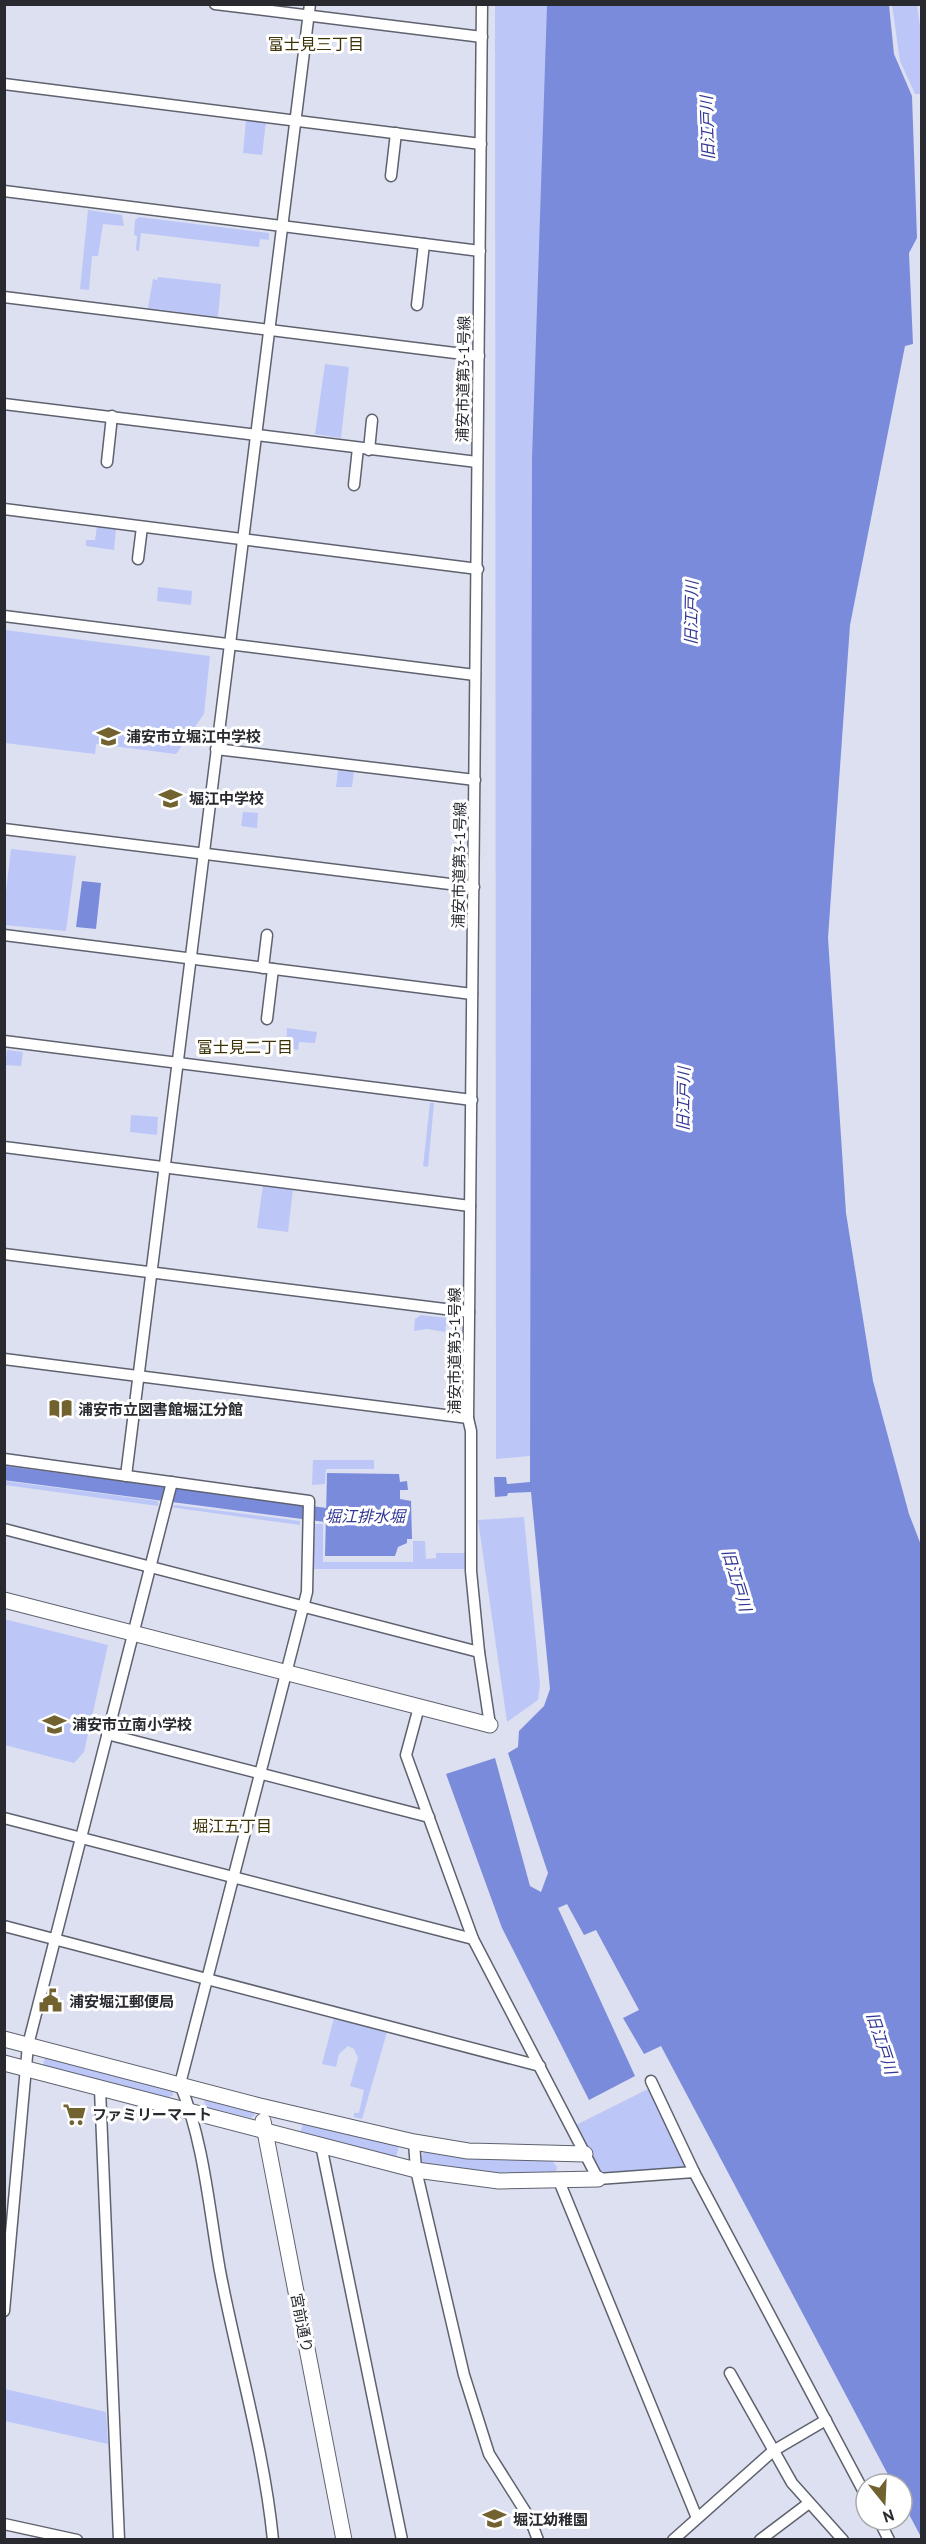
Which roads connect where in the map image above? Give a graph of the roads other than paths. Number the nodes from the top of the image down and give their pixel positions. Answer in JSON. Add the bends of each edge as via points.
{"nodes":[{"id":1,"x":215,"y":4,"type":"edge"},
{"id":2,"x":482,"y":4,"type":"edge"},
{"id":3,"x":309,"y":10,"type":"edge"},
{"id":4,"x":482,"y":37,"type":"junction"},
{"id":5,"x":4,"y":84,"type":"edge"},
{"id":6,"x":296,"y":120,"type":"junction"},
{"id":7,"x":396,"y":133,"type":"junction"},
{"id":8,"x":481,"y":144,"type":"junction"},
{"id":9,"x":391,"y":176,"type":"dead end"},
{"id":10,"x":4,"y":191,"type":"edge"},
{"id":11,"x":282,"y":225,"type":"junction"},
{"id":12,"x":424,"y":244,"type":"junction"},
{"id":13,"x":480,"y":251,"type":"junction"},
{"id":14,"x":4,"y":297,"type":"edge"},
{"id":15,"x":417,"y":305,"type":"dead end"},
{"id":16,"x":269,"y":329,"type":"junction"},
{"id":17,"x":479,"y":356,"type":"junction"},
{"id":18,"x":4,"y":404,"type":"edge"},
{"id":19,"x":112,"y":416,"type":"junction"},
{"id":20,"x":372,"y":420,"type":"dead end"},
{"id":21,"x":255,"y":434,"type":"junction"},
{"id":22,"x":364,"y":449,"type":"junction"},
{"id":23,"x":107,"y":462,"type":"dead end"},
{"id":24,"x":477,"y":462,"type":"junction"},
{"id":25,"x":354,"y":485,"type":"dead end"},
{"id":26,"x":4,"y":509,"type":"edge"},
{"id":27,"x":142,"y":527,"type":"junction"},
{"id":28,"x":242,"y":539,"type":"junction"},
{"id":29,"x":138,"y":559,"type":"dead end"},
{"id":30,"x":478,"y":569,"type":"junction"},
{"id":31,"x":4,"y":616,"type":"edge"},
{"id":32,"x":229,"y":644,"type":"junction"},
{"id":33,"x":475,"y":675,"type":"junction"},
{"id":34,"x":216,"y":749,"type":"junction"},
{"id":35,"x":475,"y":780,"type":"junction"},
{"id":36,"x":4,"y":830,"type":"edge"},
{"id":37,"x":202,"y":854,"type":"junction"},
{"id":38,"x":474,"y":888,"type":"junction"},
{"id":39,"x":4,"y":935,"type":"edge"},
{"id":40,"x":267,"y":935,"type":"dead end"},
{"id":41,"x":191,"y":959,"type":"junction"},
{"id":42,"x":268,"y":969,"type":"junction"},
{"id":43,"x":472,"y":994,"type":"junction"},
{"id":44,"x":267,"y":1019,"type":"dead end"},
{"id":45,"x":4,"y":1041,"type":"edge"},
{"id":46,"x":176,"y":1063,"type":"junction"},
{"id":47,"x":472,"y":1100,"type":"junction"},
{"id":48,"x":4,"y":1147,"type":"edge"},
{"id":49,"x":165,"y":1166,"type":"junction"},
{"id":50,"x":470,"y":1206,"type":"junction"},
{"id":51,"x":4,"y":1254,"type":"edge"},
{"id":52,"x":152,"y":1272,"type":"junction"},
{"id":53,"x":469,"y":1312,"type":"junction"},
{"id":54,"x":4,"y":1359,"type":"edge"},
{"id":55,"x":138,"y":1377,"type":"junction"},
{"id":56,"x":468,"y":1418,"type":"junction"},
{"id":57,"x":4,"y":1459,"type":"edge"},
{"id":58,"x":126,"y":1476,"type":"junction"},
{"id":59,"x":172,"y":1482,"type":"junction"},
{"id":60,"x":4,"y":1529,"type":"edge"},
{"id":61,"x":151,"y":1567,"type":"junction"},
{"id":62,"x":4,"y":1600,"type":"edge"},
{"id":63,"x":303,"y":1606,"type":"junction"},
{"id":64,"x":134,"y":1633,"type":"junction"},
{"id":65,"x":479,"y":1652,"type":"junction"},
{"id":66,"x":286,"y":1672,"type":"junction"},
{"id":67,"x":419,"y":1707,"type":"junction"},
{"id":68,"x":490,"y":1725,"type":"joint"},
{"id":69,"x":107,"y":1734,"type":"junction"},
{"id":70,"x":260,"y":1773,"type":"junction"},
{"id":71,"x":429,"y":1817,"type":"junction"},
{"id":72,"x":4,"y":1818,"type":"edge"},
{"id":73,"x":82,"y":1839,"type":"junction"},
{"id":74,"x":233,"y":1877,"type":"junction"},
{"id":75,"x":4,"y":1926,"type":"edge"},
{"id":76,"x":54,"y":1939,"type":"junction"},
{"id":77,"x":473,"y":1939,"type":"junction"},
{"id":78,"x":206,"y":1979,"type":"junction"},
{"id":79,"x":4,"y":2039,"type":"edge"},
{"id":80,"x":28,"y":2045,"type":"junction"},
{"id":81,"x":4,"y":2063,"type":"edge"},
{"id":82,"x":540,"y":2066,"type":"junction"},
{"id":83,"x":26,"y":2068,"type":"junction"},
{"id":84,"x":651,"y":2081,"type":"dead end"},
{"id":85,"x":180,"y":2084,"type":"junction"},
{"id":86,"x":100,"y":2089,"type":"junction"},
{"id":87,"x":260,"y":2106,"type":"junction"},
{"id":88,"x":191,"y":2111,"type":"junction"},
{"id":89,"x":264,"y":2130,"type":"junction"},
{"id":90,"x":414,"y":2142,"type":"junction"},
{"id":91,"x":321,"y":2145,"type":"junction"},
{"id":92,"x":585,"y":2154,"type":"junction"},
{"id":93,"x":416,"y":2170,"type":"junction"},
{"id":94,"x":694,"y":2172,"type":"junction"},
{"id":95,"x":598,"y":2179,"type":"junction"},
{"id":96,"x":560,"y":2181,"type":"junction"},
{"id":97,"x":4,"y":2311,"type":"edge"},
{"id":98,"x":730,"y":2373,"type":"dead end"},
{"id":99,"x":826,"y":2420,"type":"junction"},
{"id":100,"x":772,"y":2451,"type":"junction"},
{"id":101,"x":854,"y":2473,"type":"edge"},
{"id":102,"x":809,"y":2503,"type":"junction"},
{"id":103,"x":697,"y":2518,"type":"junction"},
{"id":104,"x":4,"y":2524,"type":"edge"},
{"id":105,"x":77,"y":2540,"type":"edge"},
{"id":106,"x":119,"y":2540,"type":"edge"},
{"id":107,"x":273,"y":2540,"type":"edge"},
{"id":108,"x":344,"y":2540,"type":"edge"},
{"id":109,"x":402,"y":2540,"type":"edge"},
{"id":110,"x":538,"y":2540,"type":"edge"},
{"id":111,"x":673,"y":2540,"type":"edge"},
{"id":112,"x":760,"y":2540,"type":"edge"},
{"id":113,"x":843,"y":2540,"type":"edge"}],
"edges":[{"from":1,"to":3,"type":"street"},
{"from":2,"to":4,"type":"street","name":"浦安市道第3-1号線"},
{"from":3,"to":4,"type":"street"},
{"from":3,"to":6,"type":"street"},
{"from":4,"to":8,"type":"street","name":"浦安市道第3-1号線"},
{"from":5,"to":6,"type":"street"},
{"from":6,"to":7,"type":"street"},
{"from":6,"to":11,"type":"street"},
{"from":7,"to":8,"type":"street"},
{"from":7,"to":9,"type":"street"},
{"from":8,"to":13,"type":"street","name":"浦安市道第3-1号線"},
{"from":10,"to":11,"type":"street"},
{"from":11,"to":12,"type":"street"},
{"from":11,"to":16,"type":"street"},
{"from":12,"to":13,"type":"street"},
{"from":12,"to":15,"type":"street"},
{"from":13,"to":17,"type":"street","name":"浦安市道第3-1号線"},
{"from":14,"to":16,"type":"street"},
{"from":16,"to":17,"type":"street"},
{"from":16,"to":21,"type":"street"},
{"from":17,"to":24,"type":"street","name":"浦安市道第3-1号線"},
{"from":18,"to":19,"type":"street"},
{"from":19,"to":21,"type":"street"},
{"from":19,"to":23,"type":"street"},
{"from":20,"to":22,"type":"street"},
{"from":21,"to":22,"type":"street"},
{"from":21,"to":28,"type":"street"},
{"from":22,"to":24,"type":"street"},
{"from":22,"to":25,"type":"street"},
{"from":24,"to":30,"type":"street","name":"浦安市道第3-1号線"},
{"from":26,"to":27,"type":"street"},
{"from":27,"to":28,"type":"street"},
{"from":27,"to":29,"type":"street"},
{"from":28,"to":30,"type":"street"},
{"from":28,"to":32,"type":"street"},
{"from":30,"to":33,"type":"street","name":"浦安市道第3-1号線"},
{"from":31,"to":32,"type":"street"},
{"from":32,"to":33,"type":"street"},
{"from":32,"to":34,"type":"street"},
{"from":33,"to":35,"type":"street","name":"浦安市道第3-1号線"},
{"from":34,"to":35,"type":"street"},
{"from":34,"to":37,"type":"street"},
{"from":35,"to":38,"type":"street","name":"浦安市道第3-1号線"},
{"from":36,"to":37,"type":"street"},
{"from":37,"to":38,"type":"street"},
{"from":37,"to":41,"type":"street"},
{"from":38,"to":43,"type":"street","name":"浦安市道第3-1号線"},
{"from":39,"to":41,"type":"street"},
{"from":40,"to":42,"type":"street"},
{"from":41,"to":42,"type":"street"},
{"from":41,"to":46,"type":"street"},
{"from":42,"to":43,"type":"street"},
{"from":42,"to":44,"type":"street"},
{"from":43,"to":47,"type":"street","name":"浦安市道第3-1号線"},
{"from":45,"to":46,"type":"street"},
{"from":46,"to":47,"type":"street"},
{"from":46,"to":49,"type":"street"},
{"from":47,"to":50,"type":"street","name":"浦安市道第3-1号線"},
{"from":48,"to":49,"type":"street"},
{"from":49,"to":50,"type":"street"},
{"from":49,"to":52,"type":"street"},
{"from":50,"to":53,"type":"street","name":"浦安市道第3-1号線"},
{"from":51,"to":52,"type":"street"},
{"from":52,"to":53,"type":"street"},
{"from":52,"to":55,"type":"street"},
{"from":53,"to":56,"type":"street","name":"浦安市道第3-1号線"},
{"from":54,"to":55,"type":"street"},
{"from":55,"to":56,"type":"street"},
{"from":55,"to":58,"type":"street"},
{"from":56,"to":65,"type":"street","name":"浦安市道第3-1号線","via":[[471,1571]]},
{"from":57,"to":58,"type":"street"},
{"from":58,"to":59,"type":"street"},
{"from":59,"to":61,"type":"street"},
{"from":59,"to":63,"type":"street","via":[[309,1501],[307,1592]]},
{"from":60,"to":61,"type":"street"},
{"from":61,"to":63,"type":"street"},
{"from":61,"to":64,"type":"street"},
{"from":62,"to":64,"type":"street"},
{"from":63,"to":65,"type":"street"},
{"from":63,"to":66,"type":"street"},
{"from":64,"to":66,"type":"street"},
{"from":64,"to":69,"type":"street"},
{"from":65,"to":68,"type":"street","name":"浦安市道第3-1号線"},
{"from":66,"to":67,"type":"street"},
{"from":66,"to":70,"type":"street"},
{"from":67,"to":68,"type":"street"},
{"from":67,"to":71,"type":"street","via":[[406,1755]]},
{"from":69,"to":70,"type":"street"},
{"from":69,"to":73,"type":"street"},
{"from":70,"to":71,"type":"street"},
{"from":70,"to":74,"type":"street"},
{"from":71,"to":77,"type":"street"},
{"from":72,"to":73,"type":"street"},
{"from":73,"to":74,"type":"street"},
{"from":73,"to":76,"type":"street"},
{"from":74,"to":77,"type":"street"},
{"from":74,"to":78,"type":"street"},
{"from":75,"to":76,"type":"street"},
{"from":76,"to":78,"type":"street"},
{"from":76,"to":80,"type":"street"},
{"from":77,"to":82,"type":"street"},
{"from":78,"to":82,"type":"street"},
{"from":78,"to":85,"type":"street"},
{"from":79,"to":80,"type":"street"},
{"from":80,"to":83,"type":"street"},
{"from":80,"to":85,"type":"street"},
{"from":81,"to":83,"type":"street"},
{"from":82,"to":92,"type":"street"},
{"from":83,"to":86,"type":"street"},
{"from":83,"to":97,"type":"street"},
{"from":84,"to":94,"type":"street"},
{"from":85,"to":87,"type":"street"},
{"from":85,"to":88,"type":"street"},
{"from":86,"to":88,"type":"street"},
{"from":86,"to":106,"type":"street"},
{"from":87,"to":89,"type":"street","name":"宮前通り"},
{"from":87,"to":90,"type":"street"},
{"from":88,"to":89,"type":"street"},
{"from":88,"to":107,"type":"street","via":[[266,2481]]},
{"from":89,"to":91,"type":"street"},
{"from":89,"to":108,"type":"street","name":"宮前通り"},
{"from":90,"to":92,"type":"street","via":[[468,2151]]},
{"from":90,"to":93,"type":"street"},
{"from":91,"to":93,"type":"street"},
{"from":91,"to":109,"type":"street"},
{"from":92,"to":95,"type":"street"},
{"from":93,"to":96,"type":"street","via":[[499,2181]]},
{"from":93,"to":110,"type":"street","via":[[464,2375],[489,2454],[530,2519]]},
{"from":94,"to":95,"type":"street"},
{"from":94,"to":99,"type":"street"},
{"from":95,"to":96,"type":"street"},
{"from":96,"to":103,"type":"street"},
{"from":98,"to":100,"type":"street"},
{"from":99,"to":100,"type":"street"},
{"from":99,"to":101,"type":"street"},
{"from":100,"to":102,"type":"street"},
{"from":100,"to":103,"type":"street"},
{"from":102,"to":112,"type":"street"},
{"from":102,"to":113,"type":"street"},
{"from":103,"to":111,"type":"street"},
{"from":104,"to":105,"type":"street"}]}
